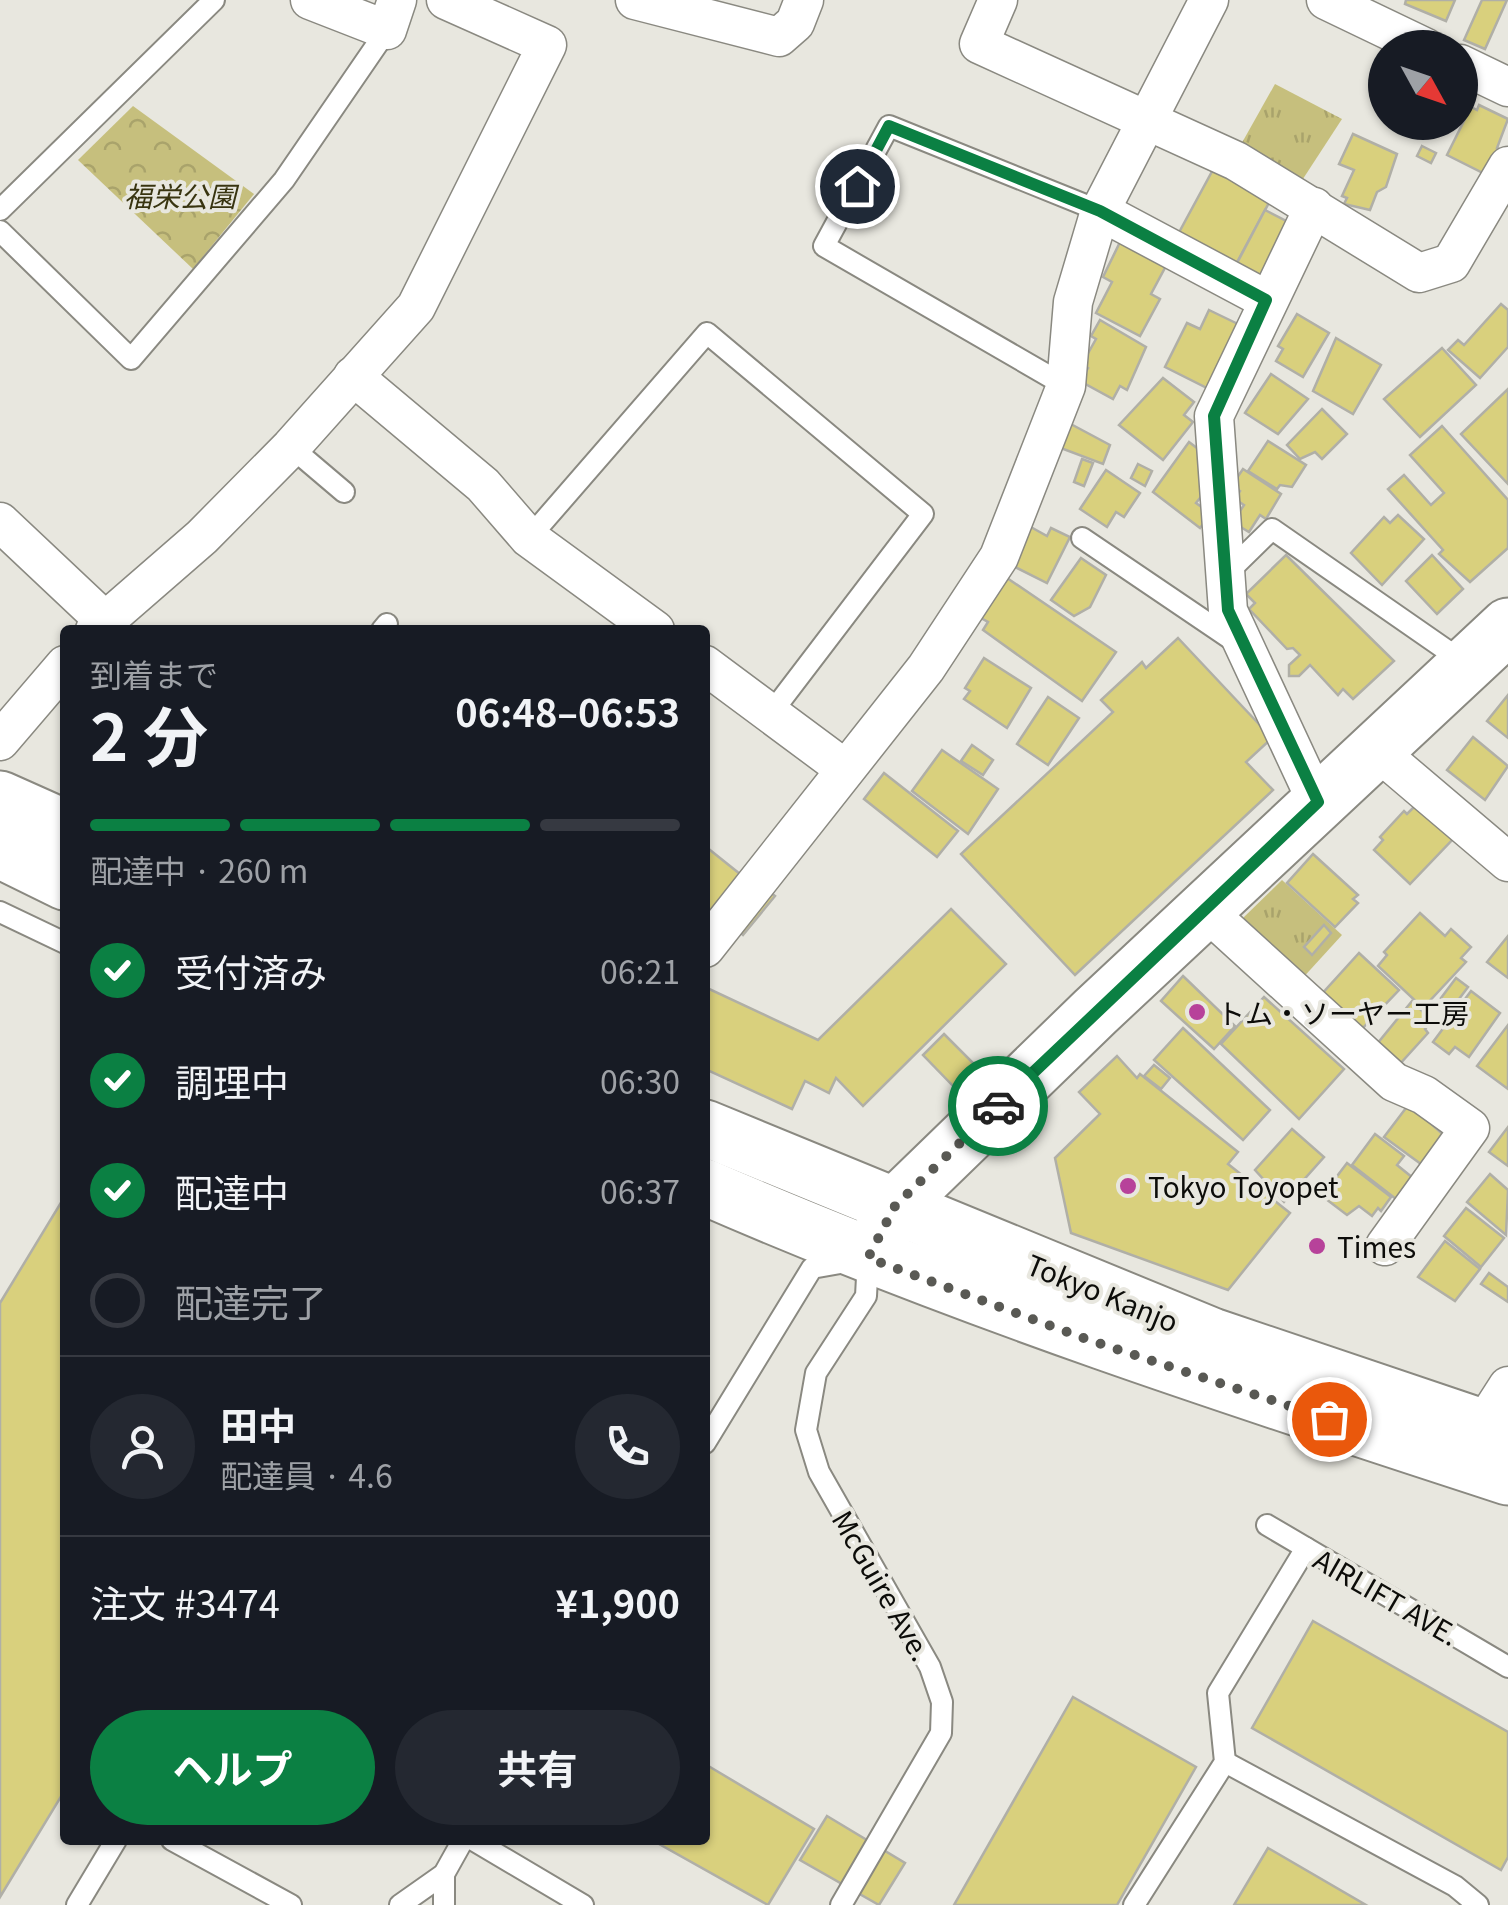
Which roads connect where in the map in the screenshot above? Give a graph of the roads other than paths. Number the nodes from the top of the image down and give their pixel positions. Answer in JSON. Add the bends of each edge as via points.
{"nodes":[{"id":1,"x":214,"y":0,"type":"edge"},
{"id":2,"x":310,"y":0,"type":"edge"},
{"id":3,"x":446,"y":0,"type":"edge"},
{"id":4,"x":635,"y":0,"type":"edge"},
{"id":5,"x":804,"y":0,"type":"edge"},
{"id":6,"x":998,"y":0,"type":"edge"},
{"id":7,"x":1209,"y":0,"type":"edge"},
{"id":8,"x":1326,"y":0,"type":"edge"},
{"id":9,"x":392,"y":15,"type":"edge"},
{"id":10,"x":1388,"y":30,"type":"edge"},
{"id":11,"x":1478,"y":73,"type":"edge"},
{"id":12,"x":1508,"y":87,"type":"edge"},
{"id":13,"x":1147,"y":120,"type":"junction"},
{"id":14,"x":1508,"y":166,"type":"edge"},
{"id":15,"x":1314,"y":206,"type":"junction"},
{"id":16,"x":0,"y":210,"type":"edge"},
{"id":17,"x":1100,"y":211,"type":"junction"},
{"id":18,"x":0,"y":231,"type":"edge"},
{"id":19,"x":1266,"y":300,"type":"junction"},
{"id":20,"x":354,"y":376,"type":"junction"},
{"id":21,"x":1066,"y":386,"type":"junction"},
{"id":22,"x":291,"y":447,"type":"junction"},
{"id":23,"x":344,"y":492,"type":"dead end"},
{"id":24,"x":0,"y":522,"type":"edge"},
{"id":25,"x":530,"y":538,"type":"junction"},
{"id":26,"x":1082,"y":538,"type":"dead end"},
{"id":27,"x":1226,"y":574,"type":"junction"},
{"id":28,"x":99,"y":625,"type":"edge"},
{"id":29,"x":648,"y":625,"type":"edge"},
{"id":30,"x":1494,"y":645,"type":"edge"},
{"id":31,"x":1246,"y":650,"type":"junction"},
{"id":32,"x":710,"y":669,"type":"edge"},
{"id":33,"x":60,"y":671,"type":"edge"},
{"id":34,"x":772,"y":712,"type":"junction"},
{"id":35,"x":0,"y":741,"type":"edge"},
{"id":36,"x":1376,"y":749,"type":"junction"},
{"id":37,"x":845,"y":769,"type":"junction"},
{"id":38,"x":0,"y":799,"type":"edge"},
{"id":39,"x":1318,"y":802,"type":"junction"},
{"id":40,"x":60,"y":826,"type":"edge"},
{"id":41,"x":0,"y":850,"type":"edge"},
{"id":42,"x":1508,"y":862,"type":"edge"},
{"id":43,"x":60,"y":880,"type":"edge"},
{"id":44,"x":1206,"y":910,"type":"junction"},
{"id":45,"x":3,"y":919,"type":"edge"},
{"id":46,"x":60,"y":941,"type":"edge"},
{"id":47,"x":710,"y":942,"type":"edge"},
{"id":48,"x":710,"y":1130,"type":"edge"},
{"id":49,"x":710,"y":1190,"type":"edge"},
{"id":50,"x":895,"y":1206,"type":"junction"},
{"id":51,"x":1385,"y":1246,"type":"dead end"},
{"id":52,"x":868,"y":1258,"type":"junction"},
{"id":53,"x":1499,"y":1417,"type":"edge"},
{"id":54,"x":710,"y":1435,"type":"edge"},
{"id":55,"x":1508,"y":1477,"type":"edge"},
{"id":56,"x":1267,"y":1525,"type":"dead end"},
{"id":57,"x":1306,"y":1548,"type":"junction"},
{"id":58,"x":1508,"y":1667,"type":"edge"},
{"id":59,"x":1225,"y":1762,"type":"junction"},
{"id":60,"x":113,"y":1845,"type":"edge"},
{"id":61,"x":181,"y":1845,"type":"edge"},
{"id":62,"x":461,"y":1845,"type":"edge"},
{"id":63,"x":481,"y":1845,"type":"edge"},
{"id":64,"x":444,"y":1874,"type":"junction"},
{"id":65,"x":77,"y":1905,"type":"edge"},
{"id":66,"x":291,"y":1905,"type":"edge"},
{"id":67,"x":400,"y":1905,"type":"edge"},
{"id":68,"x":444,"y":1905,"type":"edge"},
{"id":69,"x":583,"y":1905,"type":"edge"},
{"id":70,"x":841,"y":1905,"type":"edge"},
{"id":71,"x":1134,"y":1905,"type":"edge"},
{"id":72,"x":1478,"y":1905,"type":"edge"}],
"edges":[{"from":1,"to":16,"type":"lane"},
{"from":2,"to":9,"type":"street"},
{"from":3,"to":20,"type":"street","via":[[547,45],[416,307]]},
{"from":4,"to":5,"type":"street","via":[[778,37],[795,23]]},
{"from":6,"to":13,"type":"street","via":[[979,44]]},
{"from":7,"to":13,"type":"street"},
{"from":8,"to":10,"type":"street"},
{"from":9,"to":18,"type":"lane","via":[[284,180],[131,359]]},
{"from":11,"to":12,"type":"street"},
{"from":13,"to":15,"type":"street","via":[[1236,160]]},
{"from":13,"to":17,"type":"street"},
{"from":14,"to":15,"type":"street","via":[[1451,263],[1419,273]]},
{"from":15,"to":19,"type":"street"},
{"from":17,"to":19,"type":"street"},
{"from":17,"to":21,"type":"street","via":[[1073,302]]},
{"from":17,"to":21,"type":"lane","via":[[889,126],[824,246]]},
{"from":19,"to":27,"type":"street","via":[[1214,416]]},
{"from":20,"to":22,"type":"street"},
{"from":20,"to":25,"type":"street","via":[[483,485]]},
{"from":21,"to":37,"type":"street","via":[[999,557],[926,668]]},
{"from":22,"to":23,"type":"lane"},
{"from":22,"to":28,"type":"street","via":[[202,537]]},
{"from":24,"to":28,"type":"street"},
{"from":25,"to":29,"type":"street"},
{"from":25,"to":34,"type":"lane","via":[[706,333],[923,514]]},
{"from":26,"to":31,"type":"lane"},
{"from":27,"to":30,"type":"lane","via":[[1272,530]]},
{"from":27,"to":31,"type":"street","via":[[1228,610]]},
{"from":30,"to":36,"type":"main road"},
{"from":31,"to":39,"type":"street"},
{"from":32,"to":34,"type":"street"},
{"from":33,"to":35,"type":"street"},
{"from":34,"to":37,"type":"street"},
{"from":36,"to":39,"type":"main road"},
{"from":36,"to":42,"type":"street"},
{"from":37,"to":47,"type":"street"},
{"from":38,"to":40,"type":"main road"},
{"from":39,"to":44,"type":"main road"},
{"from":41,"to":43,"type":"main road"},
{"from":44,"to":50,"type":"main road"},
{"from":44,"to":51,"type":"street","via":[[1394,1082],[1424,1094],[1470,1128]]},
{"from":45,"to":46,"type":"lane"},
{"from":48,"to":50,"type":"main road","name":"Tokyo Kanjo"},
{"from":49,"to":52,"type":"main road","name":"Tokyo Kanjo"},
{"from":50,"to":52,"type":"main road"},
{"from":50,"to":53,"type":"main road","name":"Tokyo Kanjo","via":[[1212,1336]]},
{"from":52,"to":54,"type":"lane","via":[[812,1268]]},
{"from":52,"to":55,"type":"main road","name":"Tokyo Kanjo","via":[[1089,1340]]},
{"from":52,"to":70,"type":"lane","name":"McGuire Ave.","via":[[866,1296],[816,1374],[806,1430],[818,1472],[930,1667],[942,1702],[941,1733]]},
{"from":56,"to":57,"type":"lane","name":"AIRLIFT AVE."},
{"from":57,"to":58,"type":"lane","name":"AIRLIFT AVE."},
{"from":57,"to":59,"type":"lane","via":[[1218,1693]]},
{"from":59,"to":71,"type":"lane"},
{"from":59,"to":72,"type":"lane","via":[[1455,1886]]},
{"from":60,"to":65,"type":"lane"},
{"from":61,"to":66,"type":"lane"},
{"from":62,"to":64,"type":"lane"},
{"from":63,"to":69,"type":"lane"},
{"from":64,"to":67,"type":"lane"},
{"from":64,"to":68,"type":"lane"}]}
